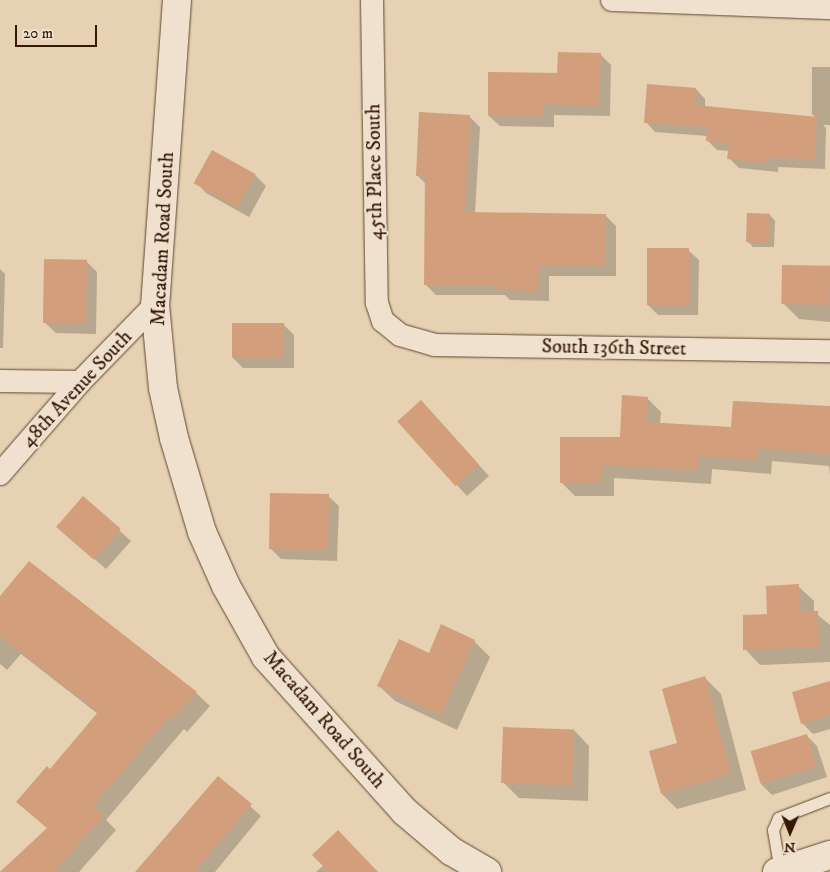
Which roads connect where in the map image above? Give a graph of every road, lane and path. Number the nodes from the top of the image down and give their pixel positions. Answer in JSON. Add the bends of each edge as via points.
{"nodes":[{"id":1,"x":177,"y":0,"type":"edge"},
{"id":2,"x":372,"y":0,"type":"edge"},
{"id":3,"x":612,"y":0,"type":"edge"},
{"id":4,"x":680,"y":2,"type":"edge"},
{"id":5,"x":830,"y":8,"type":"edge"},
{"id":6,"x":155,"y":305,"type":"junction"},
{"id":7,"x":400,"y":335,"type":"joint"},
{"id":8,"x":830,"y":350,"type":"edge"},
{"id":9,"x":0,"y":381,"type":"edge"},
{"id":10,"x":80,"y":382,"type":"junction"},
{"id":11,"x":0,"y":474,"type":"edge"},
{"id":12,"x":830,"y":798,"type":"edge"},
{"id":13,"x":830,"y":856,"type":"edge"},
{"id":14,"x":486,"y":872,"type":"edge"},
{"id":15,"x":778,"y":872,"type":"edge"}],
"edges":[{"from":1,"to":6,"type":"street","name":"Macadam Road South"},
{"from":2,"to":7,"type":"street","name":"45th Place South","via":[[377,304],[383,321]]},
{"from":3,"to":4,"type":"street"},
{"from":4,"to":5,"type":"street"},
{"from":6,"to":10,"type":"street","name":"48th Avenue South"},
{"from":6,"to":14,"type":"street","name":"Macadam Road South","via":[[163,388],[202,532],[226,586],[266,658],[404,811],[451,851]]},
{"from":7,"to":8,"type":"street","name":"South 136th Street","via":[[435,345]]},
{"from":9,"to":10,"type":"street"},
{"from":10,"to":11,"type":"street","name":"48th Avenue South"},
{"from":12,"to":15,"type":"lane","via":[[778,818],[773,830]]},
{"from":13,"to":15,"type":"street"}]}
